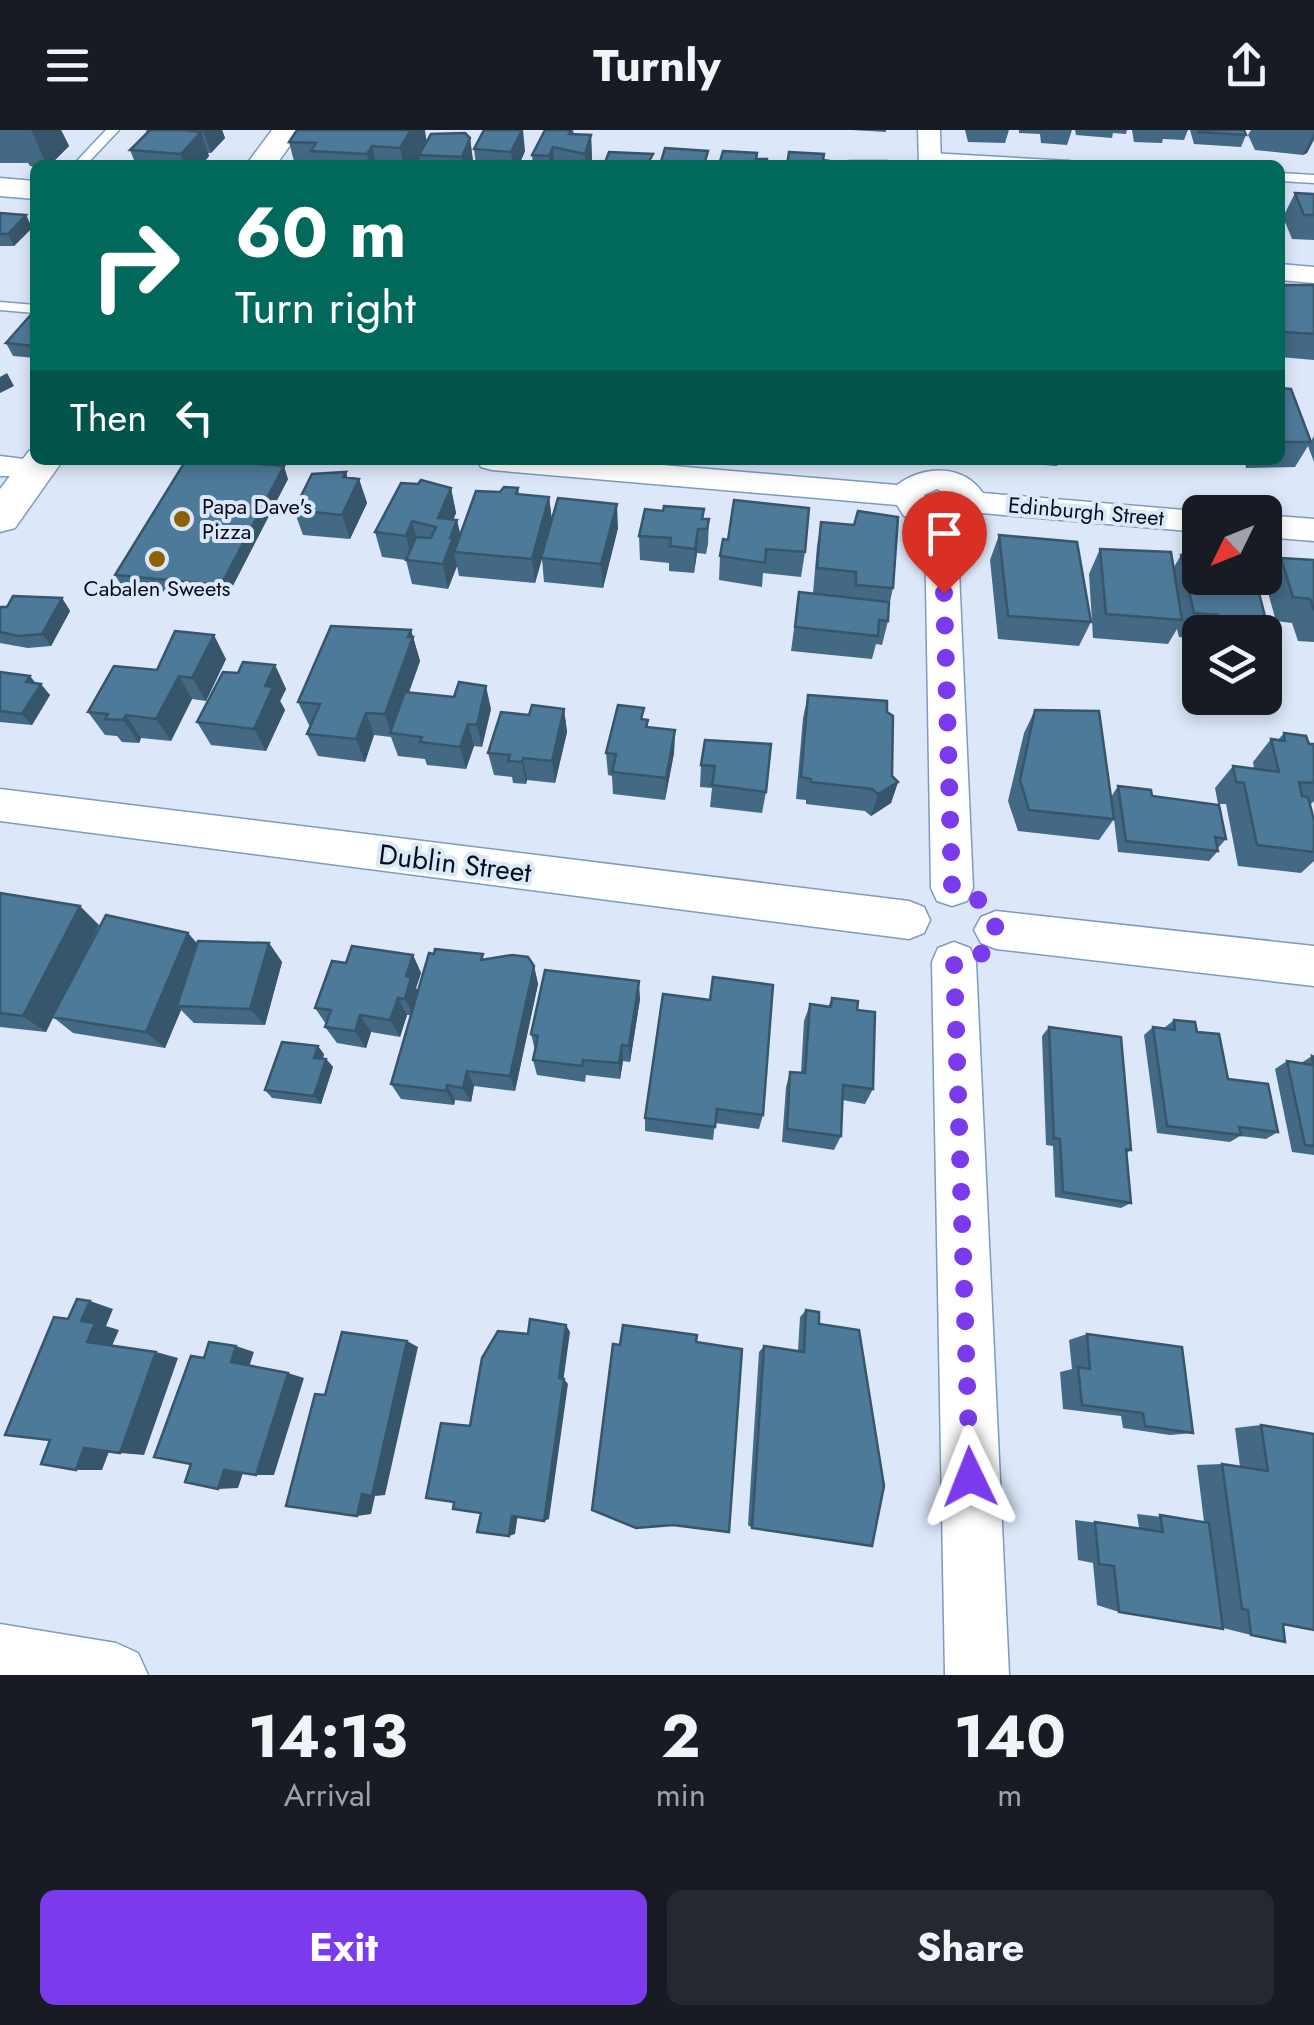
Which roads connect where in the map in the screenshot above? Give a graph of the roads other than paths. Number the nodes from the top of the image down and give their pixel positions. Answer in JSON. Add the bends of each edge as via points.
{"nodes":[{"id":1,"x":112,"y":130,"type":"edge"},
{"id":2,"x":287,"y":130,"type":"edge"},
{"id":3,"x":929,"y":130,"type":"edge"},
{"id":4,"x":84,"y":160,"type":"edge"},
{"id":5,"x":266,"y":160,"type":"edge"},
{"id":6,"x":930,"y":160,"type":"edge"},
{"id":7,"x":1285,"y":177,"type":"edge"},
{"id":8,"x":1314,"y":179,"type":"edge"},
{"id":9,"x":0,"y":187,"type":"edge"},
{"id":10,"x":30,"y":190,"type":"edge"},
{"id":11,"x":1285,"y":272,"type":"edge"},
{"id":12,"x":1314,"y":274,"type":"edge"},
{"id":13,"x":0,"y":306,"type":"edge"},
{"id":14,"x":30,"y":308,"type":"edge"},
{"id":15,"x":26,"y":465,"type":"edge"},
{"id":16,"x":550,"y":465,"type":"edge"},
{"id":17,"x":939,"y":470,"type":"edge"},
{"id":18,"x":908,"y":496,"type":"junction"},
{"id":19,"x":956,"y":510,"type":"junction"},
{"id":20,"x":0,"y":518,"type":"edge"},
{"id":21,"x":1182,"y":520,"type":"edge"},
{"id":22,"x":1282,"y":527,"type":"edge"},
{"id":23,"x":1314,"y":530,"type":"edge"},
{"id":24,"x":0,"y":805,"type":"edge"},
{"id":25,"x":952,"y":888,"type":"junction"},
{"id":26,"x":910,"y":920,"type":"junction"},
{"id":27,"x":996,"y":930,"type":"junction"},
{"id":28,"x":954,"y":962,"type":"junction"},
{"id":29,"x":1314,"y":966,"type":"edge"},
{"id":30,"x":0,"y":1655,"type":"edge"},
{"id":31,"x":116,"y":1675,"type":"edge"},
{"id":32,"x":977,"y":1675,"type":"edge"}],
"edges":[{"from":1,"to":4,"type":"lane"},
{"from":2,"to":5,"type":"main road"},
{"from":3,"to":6,"type":"street"},
{"from":7,"to":8,"type":"lane"},
{"from":9,"to":10,"type":"main road"},
{"from":11,"to":12,"type":"street"},
{"from":13,"to":14,"type":"lane"},
{"from":15,"to":20,"type":"main road"},
{"from":16,"to":18,"type":"street"},
{"from":17,"to":18,"type":"street"},
{"from":17,"to":19,"type":"street","via":[[958,485]]},
{"from":18,"to":19,"type":"street","via":[[914,509]]},
{"from":19,"to":21,"type":"street","name":"Edinburgh Street"},
{"from":19,"to":25,"type":"street"},
{"from":22,"to":23,"type":"street"},
{"from":24,"to":26,"type":"street","name":"Dublin Street"},
{"from":25,"to":26,"type":"street","via":[[927,892]]},
{"from":25,"to":27,"type":"street","via":[[987,908]]},
{"from":26,"to":28,"type":"street","via":[[918,943]]},
{"from":27,"to":28,"type":"street","via":[[988,950]]},
{"from":27,"to":29,"type":"street"},
{"from":28,"to":32,"type":"street"},
{"from":30,"to":31,"type":"street"}]}
